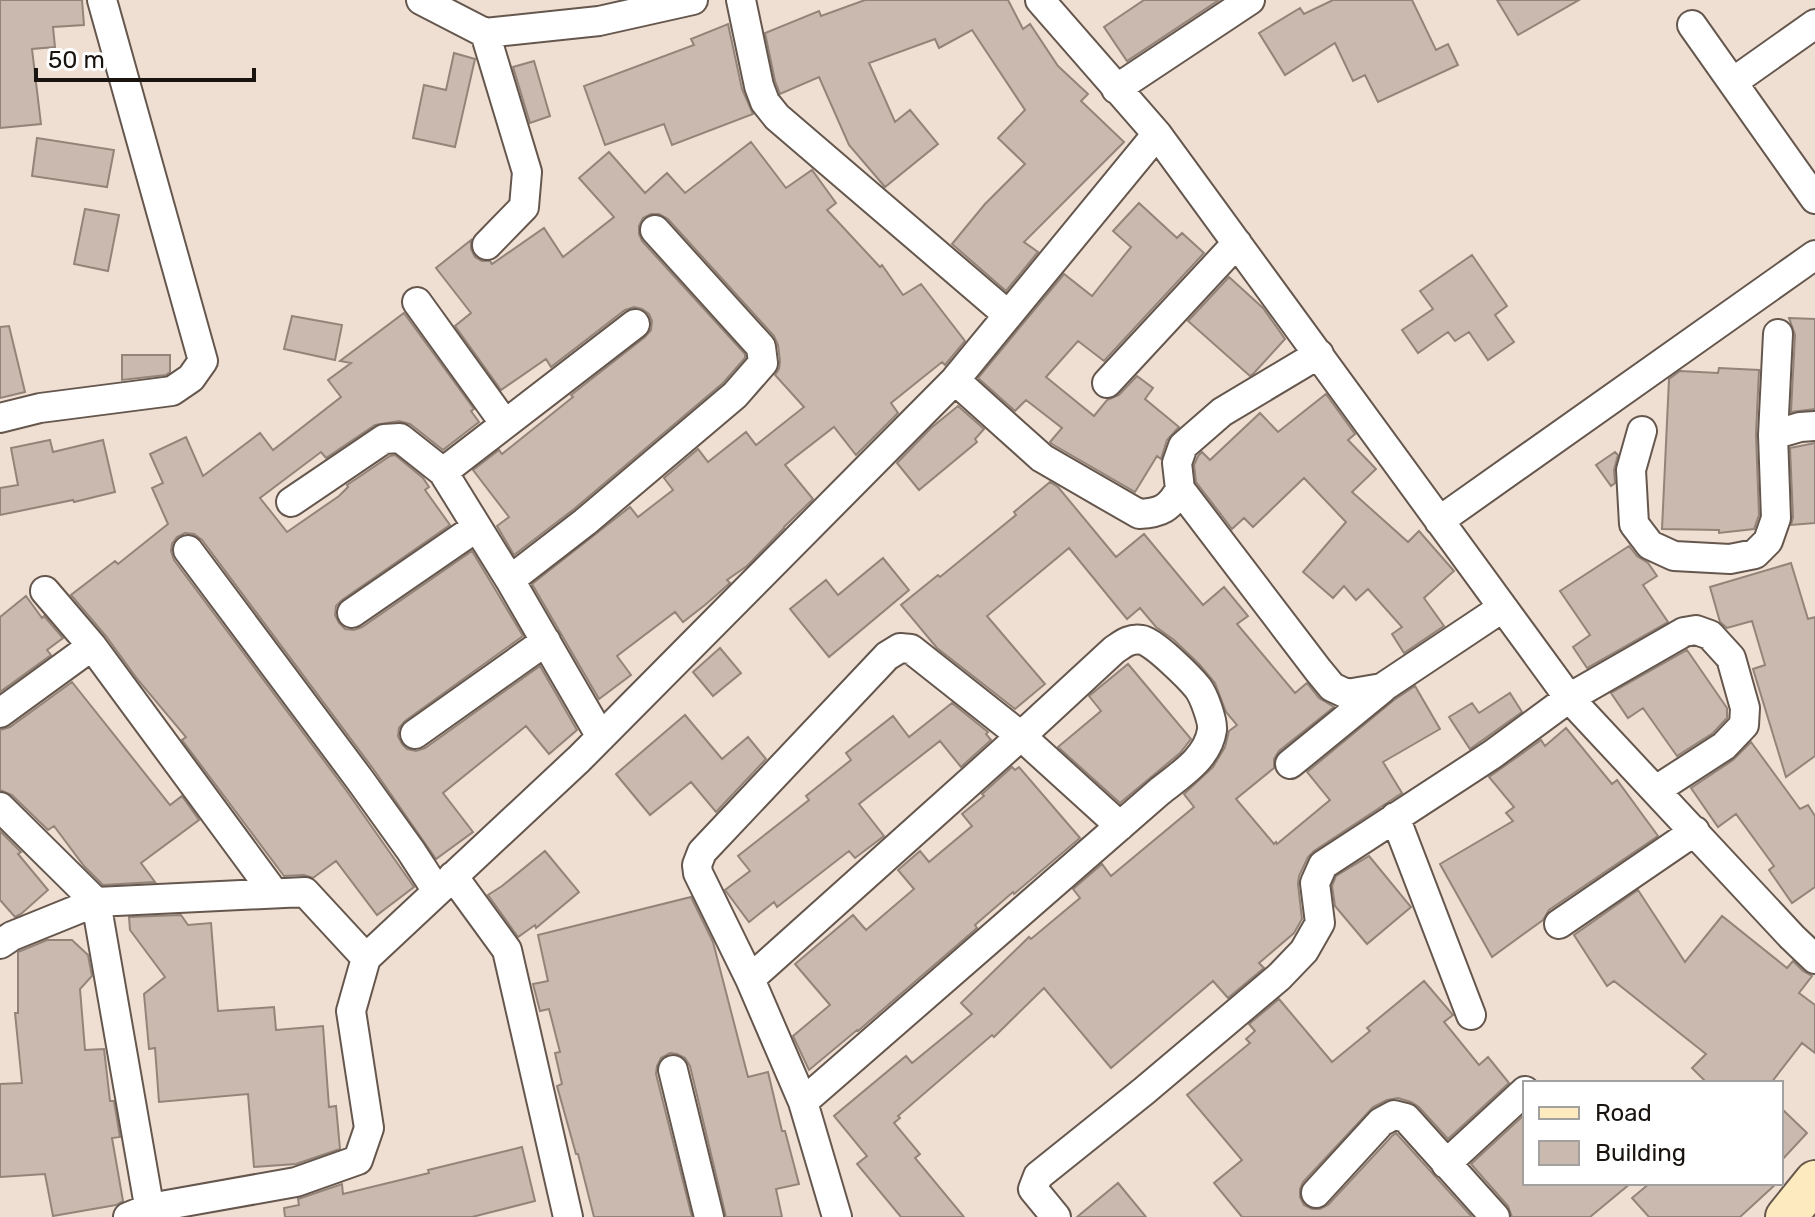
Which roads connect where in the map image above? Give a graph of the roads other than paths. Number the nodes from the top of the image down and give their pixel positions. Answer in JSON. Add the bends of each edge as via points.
{"nodes":[{"id":1,"x":102,"y":0,"type":"edge"},
{"id":2,"x":421,"y":0,"type":"edge"},
{"id":3,"x":693,"y":0,"type":"edge"},
{"id":4,"x":741,"y":0,"type":"edge"},
{"id":5,"x":1040,"y":0,"type":"edge"},
{"id":6,"x":1250,"y":0,"type":"edge"},
{"id":7,"x":638,"y":6,"type":"edge"},
{"id":8,"x":1815,"y":24,"type":"edge"},
{"id":9,"x":1692,"y":25,"type":"dead end"},
{"id":10,"x":485,"y":33,"type":"junction"},
{"id":11,"x":1733,"y":82,"type":"junction"},
{"id":12,"x":1116,"y":89,"type":"junction"},
{"id":13,"x":1157,"y":134,"type":"junction"},
{"id":14,"x":1815,"y":199,"type":"edge"},
{"id":15,"x":655,"y":230,"type":"dead end"},
{"id":16,"x":1237,"y":243,"type":"junction"},
{"id":17,"x":487,"y":245,"type":"dead end"},
{"id":18,"x":1815,"y":255,"type":"edge"},
{"id":19,"x":417,"y":302,"type":"dead end"},
{"id":20,"x":1008,"y":315,"type":"junction"},
{"id":21,"x":635,"y":324,"type":"dead end"},
{"id":22,"x":1778,"y":334,"type":"dead end"},
{"id":23,"x":1319,"y":354,"type":"junction"},
{"id":24,"x":955,"y":380,"type":"junction"},
{"id":25,"x":1107,"y":383,"type":"dead end"},
{"id":26,"x":0,"y":418,"type":"edge"},
{"id":27,"x":505,"y":424,"type":"junction"},
{"id":28,"x":1815,"y":426,"type":"edge"},
{"id":29,"x":1642,"y":431,"type":"dead end"},
{"id":30,"x":1773,"y":435,"type":"junction"},
{"id":31,"x":443,"y":472,"type":"junction"},
{"id":32,"x":1180,"y":489,"type":"junction"},
{"id":33,"x":291,"y":502,"type":"dead end"},
{"id":34,"x":1439,"y":521,"type":"junction"},
{"id":35,"x":477,"y":527,"type":"junction"},
{"id":36,"x":188,"y":550,"type":"dead end"},
{"id":37,"x":510,"y":580,"type":"junction"},
{"id":38,"x":45,"y":591,"type":"dead end"},
{"id":39,"x":1502,"y":608,"type":"junction"},
{"id":40,"x":352,"y":613,"type":"dead end"},
{"id":41,"x":546,"y":641,"type":"junction"},
{"id":42,"x":92,"y":646,"type":"junction"},
{"id":43,"x":1382,"y":688,"type":"junction"},
{"id":44,"x":1569,"y":698,"type":"junction"},
{"id":45,"x":0,"y":713,"type":"edge"},
{"id":46,"x":415,"y":734,"type":"dead end"},
{"id":47,"x":1021,"y":736,"type":"junction"},
{"id":48,"x":601,"y":737,"type":"junction"},
{"id":49,"x":1290,"y":764,"type":"dead end"},
{"id":50,"x":1656,"y":790,"type":"junction"},
{"id":51,"x":0,"y":807,"type":"edge"},
{"id":52,"x":1395,"y":817,"type":"junction"},
{"id":53,"x":1120,"y":826,"type":"junction"},
{"id":54,"x":1695,"y":831,"type":"junction"},
{"id":55,"x":445,"y":884,"type":"junction"},
{"id":56,"x":274,"y":893,"type":"junction"},
{"id":57,"x":96,"y":902,"type":"junction"},
{"id":58,"x":1559,"y":924,"type":"dead end"},
{"id":59,"x":0,"y":944,"type":"edge"},
{"id":60,"x":366,"y":958,"type":"junction"},
{"id":61,"x":1815,"y":959,"type":"edge"},
{"id":62,"x":750,"y":979,"type":"junction"},
{"id":63,"x":1471,"y":1015,"type":"dead end"},
{"id":64,"x":673,"y":1070,"type":"dead end"},
{"id":65,"x":1523,"y":1093,"type":"edge"},
{"id":66,"x":803,"y":1102,"type":"junction"},
{"id":67,"x":1446,"y":1164,"type":"junction"},
{"id":68,"x":1815,"y":1181,"type":"edge"},
{"id":69,"x":1316,"y":1193,"type":"dead end"},
{"id":70,"x":143,"y":1214,"type":"edge"},
{"id":71,"x":1489,"y":1215,"type":"edge"},
{"id":72,"x":568,"y":1217,"type":"edge"},
{"id":73,"x":709,"y":1217,"type":"edge"},
{"id":74,"x":837,"y":1217,"type":"edge"},
{"id":75,"x":1056,"y":1217,"type":"edge"},
{"id":76,"x":1786,"y":1217,"type":"edge"}],
"edges":[{"from":1,"to":26,"type":"street","via":[[203,361],[172,391]]},
{"from":2,"to":10,"type":"street"},
{"from":3,"to":7,"type":"street"},
{"from":4,"to":20,"type":"street","via":[[759,86],[777,117]]},
{"from":5,"to":12,"type":"street"},
{"from":6,"to":12,"type":"street"},
{"from":7,"to":10,"type":"street","via":[[599,21]]},
{"from":8,"to":11,"type":"street"},
{"from":9,"to":11,"type":"street"},
{"from":10,"to":17,"type":"street","via":[[527,172],[524,207]]},
{"from":11,"to":14,"type":"street"},
{"from":12,"to":13,"type":"street"},
{"from":13,"to":16,"type":"street"},
{"from":13,"to":20,"type":"street"},
{"from":15,"to":37,"type":"street","via":[[761,347],[763,363],[735,395]]},
{"from":16,"to":23,"type":"street"},
{"from":16,"to":25,"type":"street"},
{"from":18,"to":34,"type":"street"},
{"from":19,"to":27,"type":"street"},
{"from":20,"to":24,"type":"street"},
{"from":21,"to":27,"type":"street"},
{"from":22,"to":30,"type":"street"},
{"from":23,"to":32,"type":"street","via":[[1222,412],[1183,446],[1177,463]]},
{"from":23,"to":34,"type":"street"},
{"from":24,"to":32,"type":"street","via":[[1042,458],[1139,514],[1156,513]]},
{"from":24,"to":48,"type":"street"},
{"from":27,"to":31,"type":"street"},
{"from":28,"to":30,"type":"street"},
{"from":29,"to":30,"type":"street","via":[[1631,470],[1634,524],[1650,545],[1674,556],[1730,559],[1755,554],[1768,541],[1776,518]]},
{"from":31,"to":33,"type":"street","via":[[400,438],[384,439]]},
{"from":31,"to":35,"type":"street"},
{"from":32,"to":43,"type":"street","via":[[1332,687],[1347,694]]},
{"from":34,"to":39,"type":"street"},
{"from":35,"to":37,"type":"street"},
{"from":35,"to":40,"type":"street"},
{"from":36,"to":55,"type":"street","via":[[411,851]]},
{"from":37,"to":41,"type":"street"},
{"from":38,"to":42,"type":"street"},
{"from":39,"to":43,"type":"street"},
{"from":39,"to":44,"type":"street"},
{"from":41,"to":46,"type":"street"},
{"from":41,"to":48,"type":"street"},
{"from":42,"to":45,"type":"street"},
{"from":42,"to":56,"type":"street"},
{"from":43,"to":49,"type":"street"},
{"from":44,"to":50,"type":"street"},
{"from":44,"to":50,"type":"street","via":[[1684,632],[1710,635],[1731,658],[1745,708],[1744,725],[1724,746]]},
{"from":44,"to":52,"type":"street"},
{"from":47,"to":53,"type":"street"},
{"from":47,"to":53,"type":"street","via":[[1129,640],[1145,640],[1163,653],[1199,690],[1212,728],[1191,767]]},
{"from":47,"to":62,"type":"street"},
{"from":47,"to":62,"type":"street","via":[[911,649],[900,648],[887,656],[702,852],[698,873]]},
{"from":48,"to":55,"type":"street"},
{"from":50,"to":54,"type":"street"},
{"from":51,"to":57,"type":"street"},
{"from":52,"to":63,"type":"street"},
{"from":52,"to":75,"type":"street","via":[[1323,865],[1315,883],[1320,923],[1304,951],[1279,977],[1038,1176],[1033,1189]]},
{"from":53,"to":66,"type":"street"},
{"from":54,"to":58,"type":"street"},
{"from":54,"to":61,"type":"street"},
{"from":55,"to":60,"type":"street"},
{"from":55,"to":72,"type":"street","via":[[507,950]]},
{"from":56,"to":57,"type":"street"},
{"from":56,"to":60,"type":"street","via":[[305,892]]},
{"from":57,"to":59,"type":"street"},
{"from":57,"to":70,"type":"street"},
{"from":60,"to":70,"type":"street","via":[[351,1011],[369,1128],[358,1160],[296,1182]]},
{"from":62,"to":66,"type":"street"},
{"from":64,"to":73,"type":"street"},
{"from":65,"to":67,"type":"street"},
{"from":66,"to":74,"type":"street"},
{"from":67,"to":69,"type":"street","via":[[1406,1118],[1394,1115],[1381,1122]]},
{"from":67,"to":71,"type":"street"},
{"from":68,"to":76,"type":"main road"}]}
